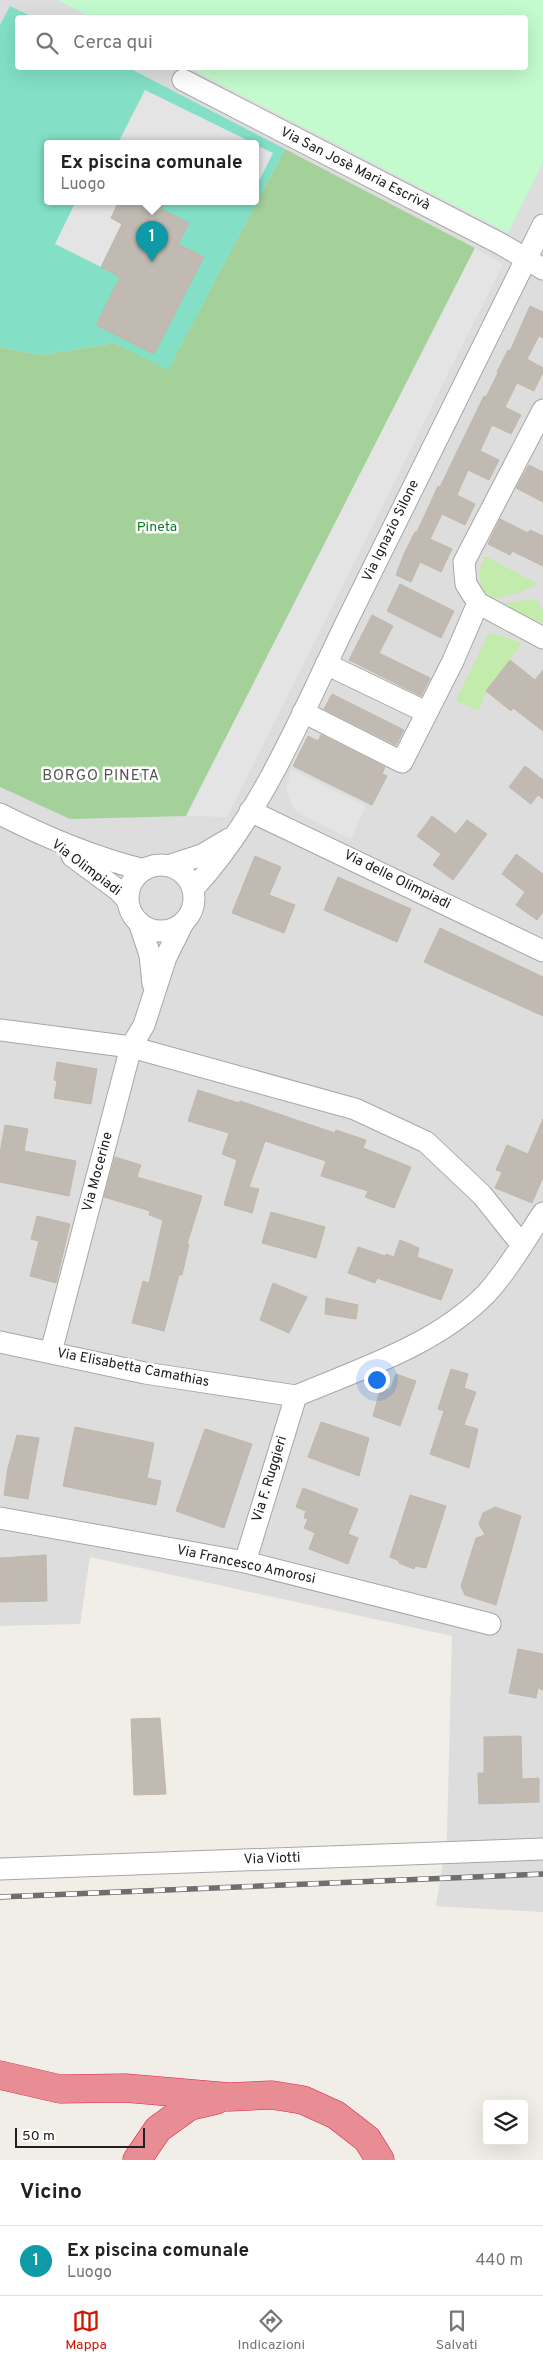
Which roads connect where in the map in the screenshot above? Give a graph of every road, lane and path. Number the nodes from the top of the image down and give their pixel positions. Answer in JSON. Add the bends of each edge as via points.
{"nodes":[{"id":1,"x":183,"y":80,"type":"dead end"},
{"id":2,"x":543,"y":225,"type":"edge"},
{"id":3,"x":534,"y":264,"type":"edge"},
{"id":4,"x":543,"y":410,"type":"edge"},
{"id":5,"x":478,"y":603,"type":"junction"},
{"id":6,"x":543,"y":638,"type":"edge"},
{"id":7,"x":326,"y":664,"type":"junction"},
{"id":8,"x":303,"y":712,"type":"junction"},
{"id":9,"x":426,"y":712,"type":"junction"},
{"id":10,"x":250,"y":811,"type":"junction"},
{"id":11,"x":0,"y":814,"type":"edge"},
{"id":12,"x":235,"y":835,"type":"junction"},
{"id":13,"x":43,"y":836,"type":"junction"},
{"id":14,"x":168,"y":866,"type":"junction"},
{"id":15,"x":144,"y":870,"type":"junction"},
{"id":16,"x":193,"y":889,"type":"junction"},
{"id":17,"x":128,"y":901,"type":"junction"},
{"id":18,"x":139,"y":922,"type":"junction"},
{"id":19,"x":183,"y":923,"type":"junction"},
{"id":20,"x":543,"y":951,"type":"edge"},
{"id":21,"x":153,"y":994,"type":"junction"},
{"id":22,"x":0,"y":1030,"type":"edge"},
{"id":23,"x":131,"y":1047,"type":"junction"},
{"id":24,"x":543,"y":1213,"type":"edge"},
{"id":25,"x":522,"y":1245,"type":"junction"},
{"id":26,"x":0,"y":1342,"type":"edge"},
{"id":27,"x":51,"y":1352,"type":"junction"},
{"id":28,"x":296,"y":1396,"type":"junction"},
{"id":29,"x":0,"y":1518,"type":"edge"},
{"id":30,"x":245,"y":1562,"type":"junction"},
{"id":31,"x":490,"y":1624,"type":"dead end"},
{"id":32,"x":543,"y":1849,"type":"edge"},
{"id":33,"x":0,"y":1869,"type":"edge"},
{"id":34,"x":0,"y":2075,"type":"edge"},
{"id":35,"x":229,"y":2097,"type":"junction"},
{"id":36,"x":137,"y":2160,"type":"edge"},
{"id":37,"x":380,"y":2160,"type":"edge"}],
"edges":[{"from":1,"to":3,"type":"street","name":"Via San Josè Maria Escrivà"},
{"from":2,"to":3,"type":"street","name":"Via Ignazio Silone"},
{"from":3,"to":7,"type":"street","name":"Via Ignazio Silone"},
{"from":4,"to":5,"type":"street","via":[[464,562],[466,584]]},
{"from":5,"to":6,"type":"street"},
{"from":5,"to":9,"type":"street"},
{"from":7,"to":8,"type":"street","name":"Via Ignazio Silone"},
{"from":7,"to":9,"type":"street"},
{"from":8,"to":9,"type":"street","via":[[402,762]]},
{"from":8,"to":10,"type":"street","name":"Via Ignazio Silone"},
{"from":10,"to":12,"type":"street","name":"Via Ignazio Silone"},
{"from":10,"to":20,"type":"street","name":"Via delle Olimpiadi"},
{"from":11,"to":13,"type":"street","name":"Via Olimpiadi"},
{"from":12,"to":14,"type":"street","name":"Via Ignazio Silone","via":[[202,855]]},
{"from":12,"to":16,"type":"street","name":"Via Ignazio Silone"},
{"from":13,"to":15,"type":"street","name":"Via Olimpiadi"},
{"from":13,"to":17,"type":"street","name":"Via Olimpiadi","via":[[95,872]]},
{"from":14,"to":15,"type":"street"},
{"from":14,"to":16,"type":"street","via":[[184,874]]},
{"from":15,"to":17,"type":"street","via":[[132,884]]},
{"from":16,"to":19,"type":"street","via":[[193,907]]},
{"from":17,"to":18,"type":"street"},
{"from":18,"to":19,"type":"street","via":[[156,931],[175,928]]},
{"from":18,"to":21,"type":"street","name":"Via Mocerine","via":[[150,955]]},
{"from":19,"to":21,"type":"street","name":"Via Mocerine"},
{"from":21,"to":23,"type":"street","name":"Via Mocerine","via":[[144,1025]]},
{"from":22,"to":23,"type":"street"},
{"from":23,"to":25,"type":"street","via":[[356,1109],[426,1142],[482,1194]]},
{"from":23,"to":27,"type":"street","name":"Via Mocerine"},
{"from":24,"to":25,"type":"street"},
{"from":25,"to":28,"type":"street","via":[[486,1294],[451,1323],[391,1355]]},
{"from":26,"to":27,"type":"street","name":"Via Elisabetta Camathias"},
{"from":27,"to":28,"type":"street","name":"Via Elisabetta Camathias","via":[[145,1373]]},
{"from":28,"to":30,"type":"street","name":"Via F. Ruggieri"},
{"from":29,"to":30,"type":"street","name":"Via Francesco Amorosi"},
{"from":30,"to":31,"type":"street","name":"Via Francesco Amorosi"},
{"from":32,"to":33,"type":"street","name":"Via Viotti"},
{"from":34,"to":35,"type":"highway","via":[[60,2090],[125,2088]]},
{"from":35,"to":36,"type":"highway","via":[[190,2106],[158,2129]]},
{"from":35,"to":37,"type":"highway","via":[[272,2095],[303,2100],[336,2115],[367,2140]]}]}
